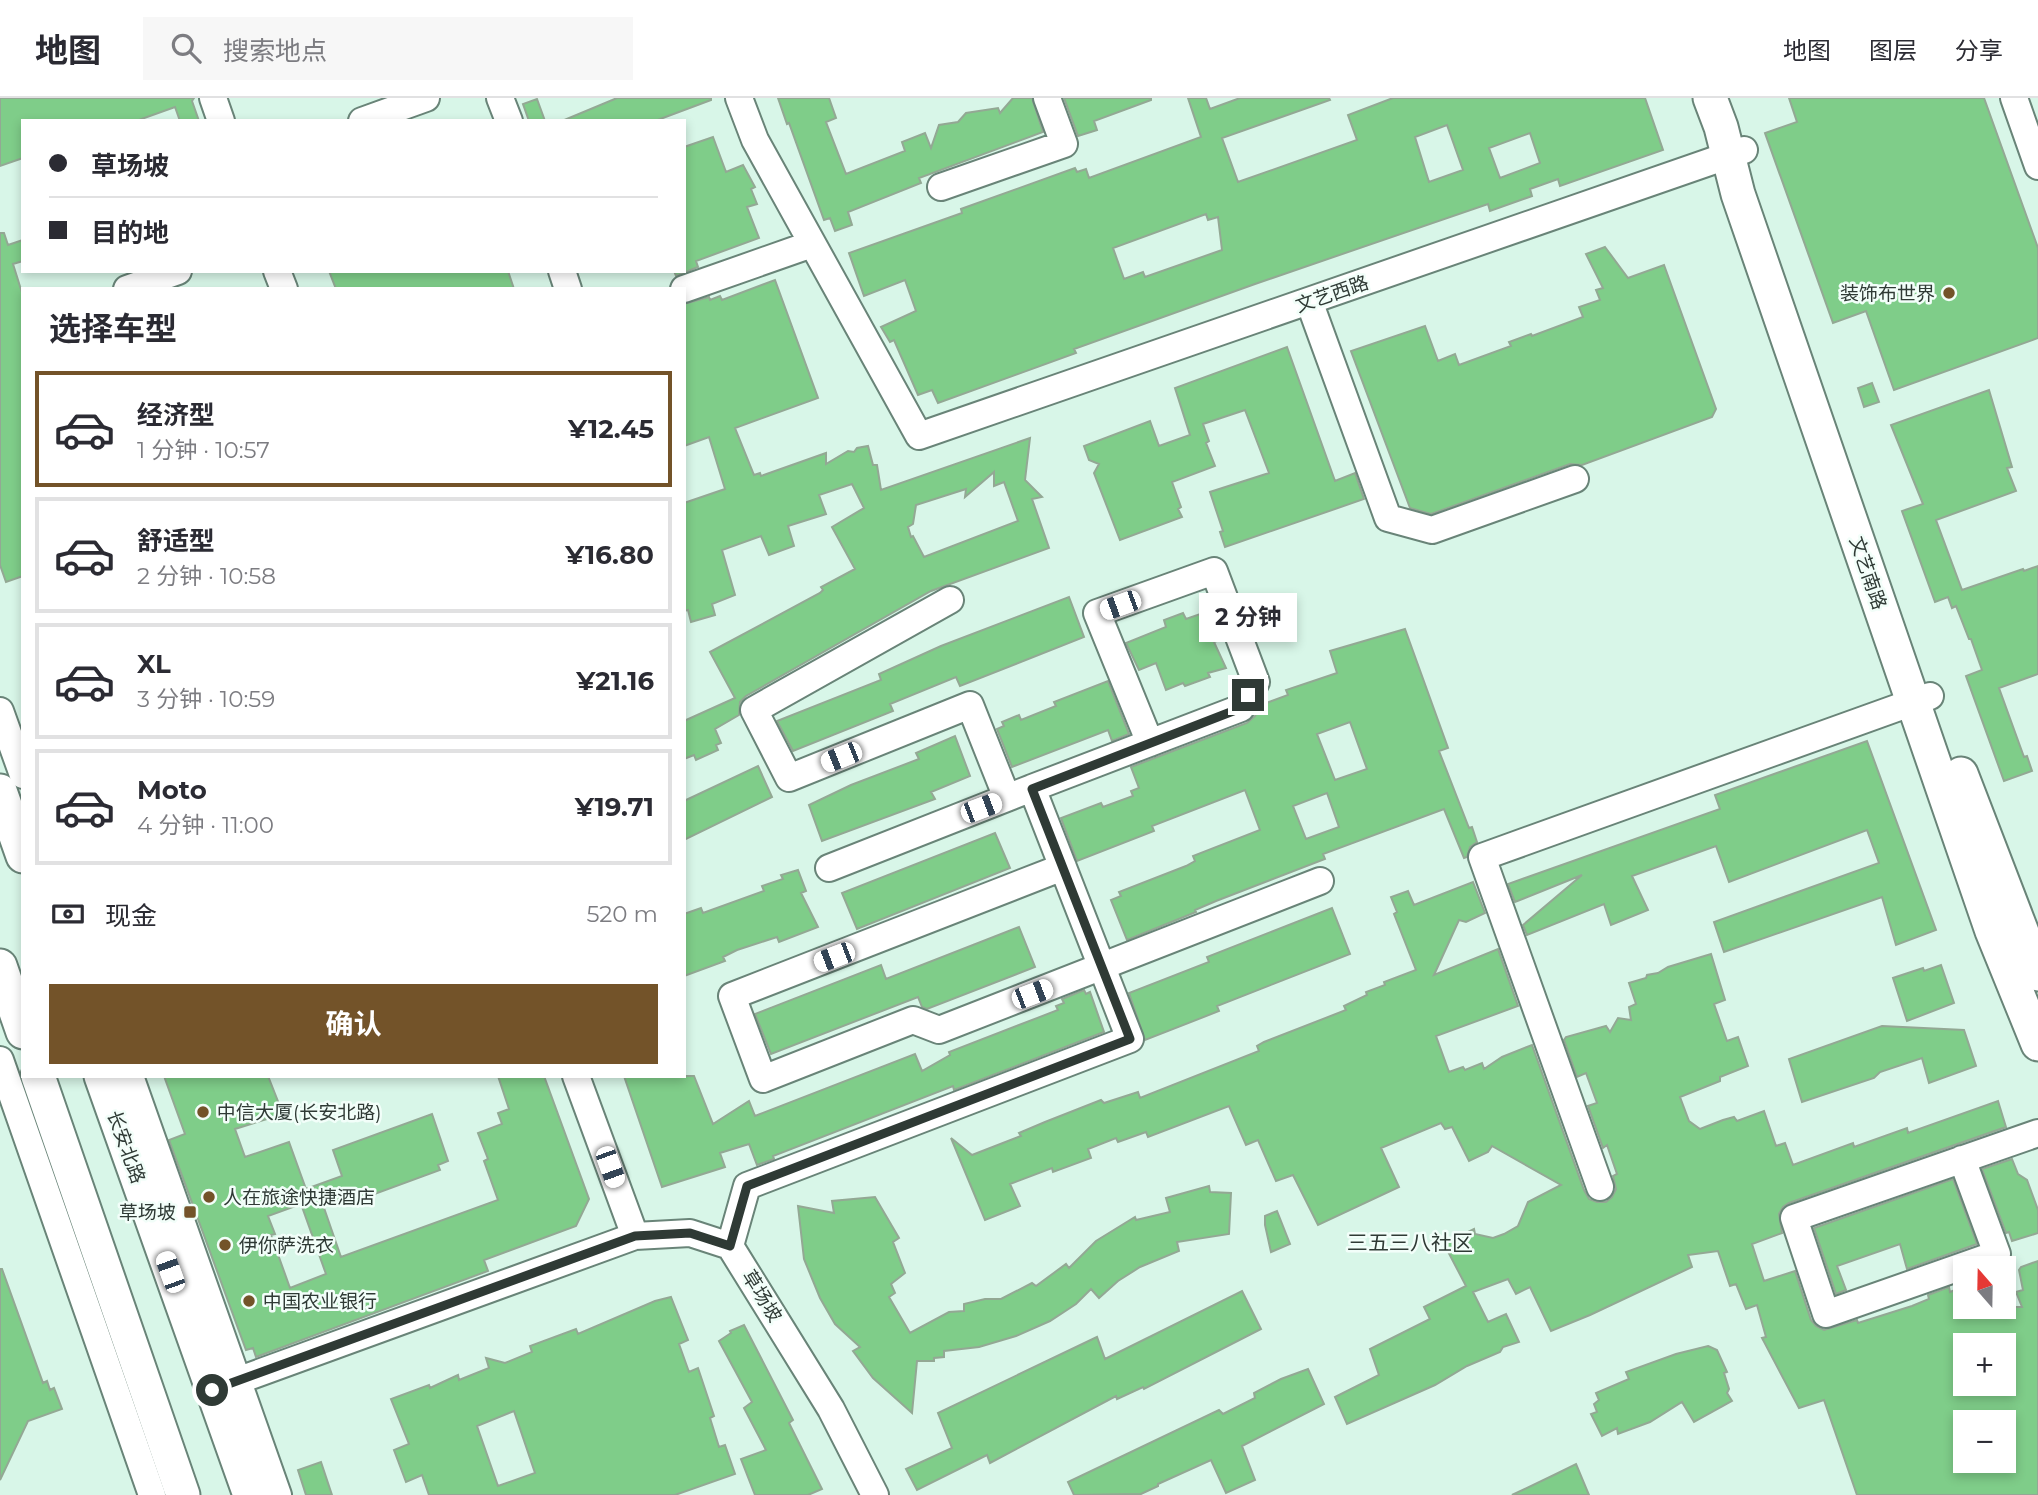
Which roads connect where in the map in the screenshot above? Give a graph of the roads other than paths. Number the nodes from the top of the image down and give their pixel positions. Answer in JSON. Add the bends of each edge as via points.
{"nodes":[{"id":1,"x":213,"y":98,"type":"edge"},
{"id":2,"x":426,"y":98,"type":"edge"},
{"id":3,"x":500,"y":98,"type":"edge"},
{"id":4,"x":739,"y":98,"type":"edge"},
{"id":5,"x":1047,"y":98,"type":"edge"},
{"id":6,"x":1710,"y":98,"type":"edge"},
{"id":7,"x":1725,"y":98,"type":"edge"},
{"id":8,"x":2014,"y":98,"type":"edge"},
{"id":9,"x":220,"y":119,"type":"edge"},
{"id":10,"x":368,"y":119,"type":"edge"},
{"id":11,"x":508,"y":119,"type":"edge"},
{"id":12,"x":1736,"y":153,"type":"junction"},
{"id":13,"x":2038,"y":166,"type":"edge"},
{"id":14,"x":941,"y":187,"type":"dead end"},
{"id":15,"x":812,"y":244,"type":"junction"},
{"id":16,"x":172,"y":273,"type":"edge"},
{"id":17,"x":133,"y":287,"type":"edge"},
{"id":18,"x":686,"y":288,"type":"edge"},
{"id":19,"x":1309,"y":302,"type":"junction"},
{"id":20,"x":1575,"y":480,"type":"dead end"},
{"id":21,"x":950,"y":600,"type":"dead end"},
{"id":22,"x":1922,"y":699,"type":"junction"},
{"id":23,"x":0,"y":711,"type":"edge"},
{"id":24,"x":1150,"y":743,"type":"junction"},
{"id":25,"x":21,"y":769,"type":"edge"},
{"id":26,"x":1032,"y":789,"type":"junction"},
{"id":27,"x":0,"y":791,"type":"edge"},
{"id":28,"x":1007,"y":798,"type":"junction"},
{"id":29,"x":21,"y":850,"type":"edge"},
{"id":30,"x":829,"y":867,"type":"dead end"},
{"id":31,"x":1063,"y":867,"type":"junction"},
{"id":32,"x":1320,"y":881,"type":"dead end"},
{"id":33,"x":0,"y":966,"type":"edge"},
{"id":34,"x":1102,"y":967,"type":"junction"},
{"id":35,"x":2038,"y":974,"type":"edge"},
{"id":36,"x":21,"y":1026,"type":"edge"},
{"id":37,"x":2038,"y":1044,"type":"edge"},
{"id":38,"x":0,"y":1060,"type":"edge"},
{"id":39,"x":39,"y":1078,"type":"edge"},
{"id":40,"x":102,"y":1078,"type":"edge"},
{"id":41,"x":131,"y":1078,"type":"edge"},
{"id":42,"x":577,"y":1078,"type":"edge"},
{"id":43,"x":2038,"y":1133,"type":"edge"},
{"id":44,"x":1962,"y":1159,"type":"junction"},
{"id":45,"x":1600,"y":1187,"type":"dead end"},
{"id":46,"x":635,"y":1236,"type":"junction"},
{"id":47,"x":730,"y":1246,"type":"junction"},
{"id":48,"x":225,"y":1386,"type":"junction"},
{"id":49,"x":152,"y":1495,"type":"edge"},
{"id":50,"x":183,"y":1495,"type":"edge"},
{"id":51,"x":250,"y":1495,"type":"edge"},
{"id":52,"x":278,"y":1495,"type":"edge"},
{"id":53,"x":875,"y":1495,"type":"edge"}],
"edges":[{"from":1,"to":9,"type":"street"},
{"from":2,"to":10,"type":"street"},
{"from":3,"to":11,"type":"street"},
{"from":4,"to":15,"type":"street","via":[[755,140]]},
{"from":5,"to":14,"type":"street","via":[[1064,144]]},
{"from":6,"to":12,"type":"main road","name":"文艺南路"},
{"from":7,"to":12,"type":"main road","name":"文艺南路"},
{"from":8,"to":13,"type":"street"},
{"from":12,"to":19,"type":"street","name":"文艺西路"},
{"from":12,"to":22,"type":"main road","name":"文艺南路"},
{"from":15,"to":18,"type":"street"},
{"from":15,"to":19,"type":"street","name":"文艺西路","via":[[919,436]]},
{"from":16,"to":17,"type":"street"},
{"from":19,"to":20,"type":"street","via":[[1388,519],[1432,530]]},
{"from":21,"to":28,"type":"street","via":[[754,710],[789,778],[971,705]]},
{"from":22,"to":35,"type":"main road","name":"文艺南路"},
{"from":22,"to":37,"type":"main road","name":"文艺南路","via":[[1992,931]]},
{"from":22,"to":45,"type":"street","via":[[1482,858]]},
{"from":23,"to":25,"type":"street"},
{"from":24,"to":24,"type":"street","via":[[1241,708],[1256,682],[1214,571],[1097,613]]},
{"from":24,"to":26,"type":"street"},
{"from":26,"to":28,"type":"street"},
{"from":26,"to":31,"type":"street"},
{"from":27,"to":29,"type":"main road"},
{"from":28,"to":30,"type":"street"},
{"from":31,"to":34,"type":"street"},
{"from":31,"to":34,"type":"street","via":[[732,996],[763,1079],[913,1020],[939,1030]]},
{"from":32,"to":34,"type":"street"},
{"from":33,"to":36,"type":"main road"},
{"from":34,"to":47,"type":"street","via":[[1130,1039],[747,1186]]},
{"from":38,"to":49,"type":"street"},
{"from":39,"to":50,"type":"main road"},
{"from":40,"to":48,"type":"main road","name":"长安北路"},
{"from":41,"to":48,"type":"street"},
{"from":42,"to":46,"type":"street"},
{"from":43,"to":44,"type":"street"},
{"from":44,"to":44,"type":"street","via":[[1794,1218],[1826,1314],[1997,1254]]},
{"from":46,"to":47,"type":"street","via":[[690,1233]]},
{"from":46,"to":48,"type":"street"},
{"from":47,"to":53,"type":"street","name":"草场坡","via":[[831,1409]]},
{"from":48,"to":51,"type":"main road","name":"长安北路"},
{"from":48,"to":52,"type":"street"}]}
